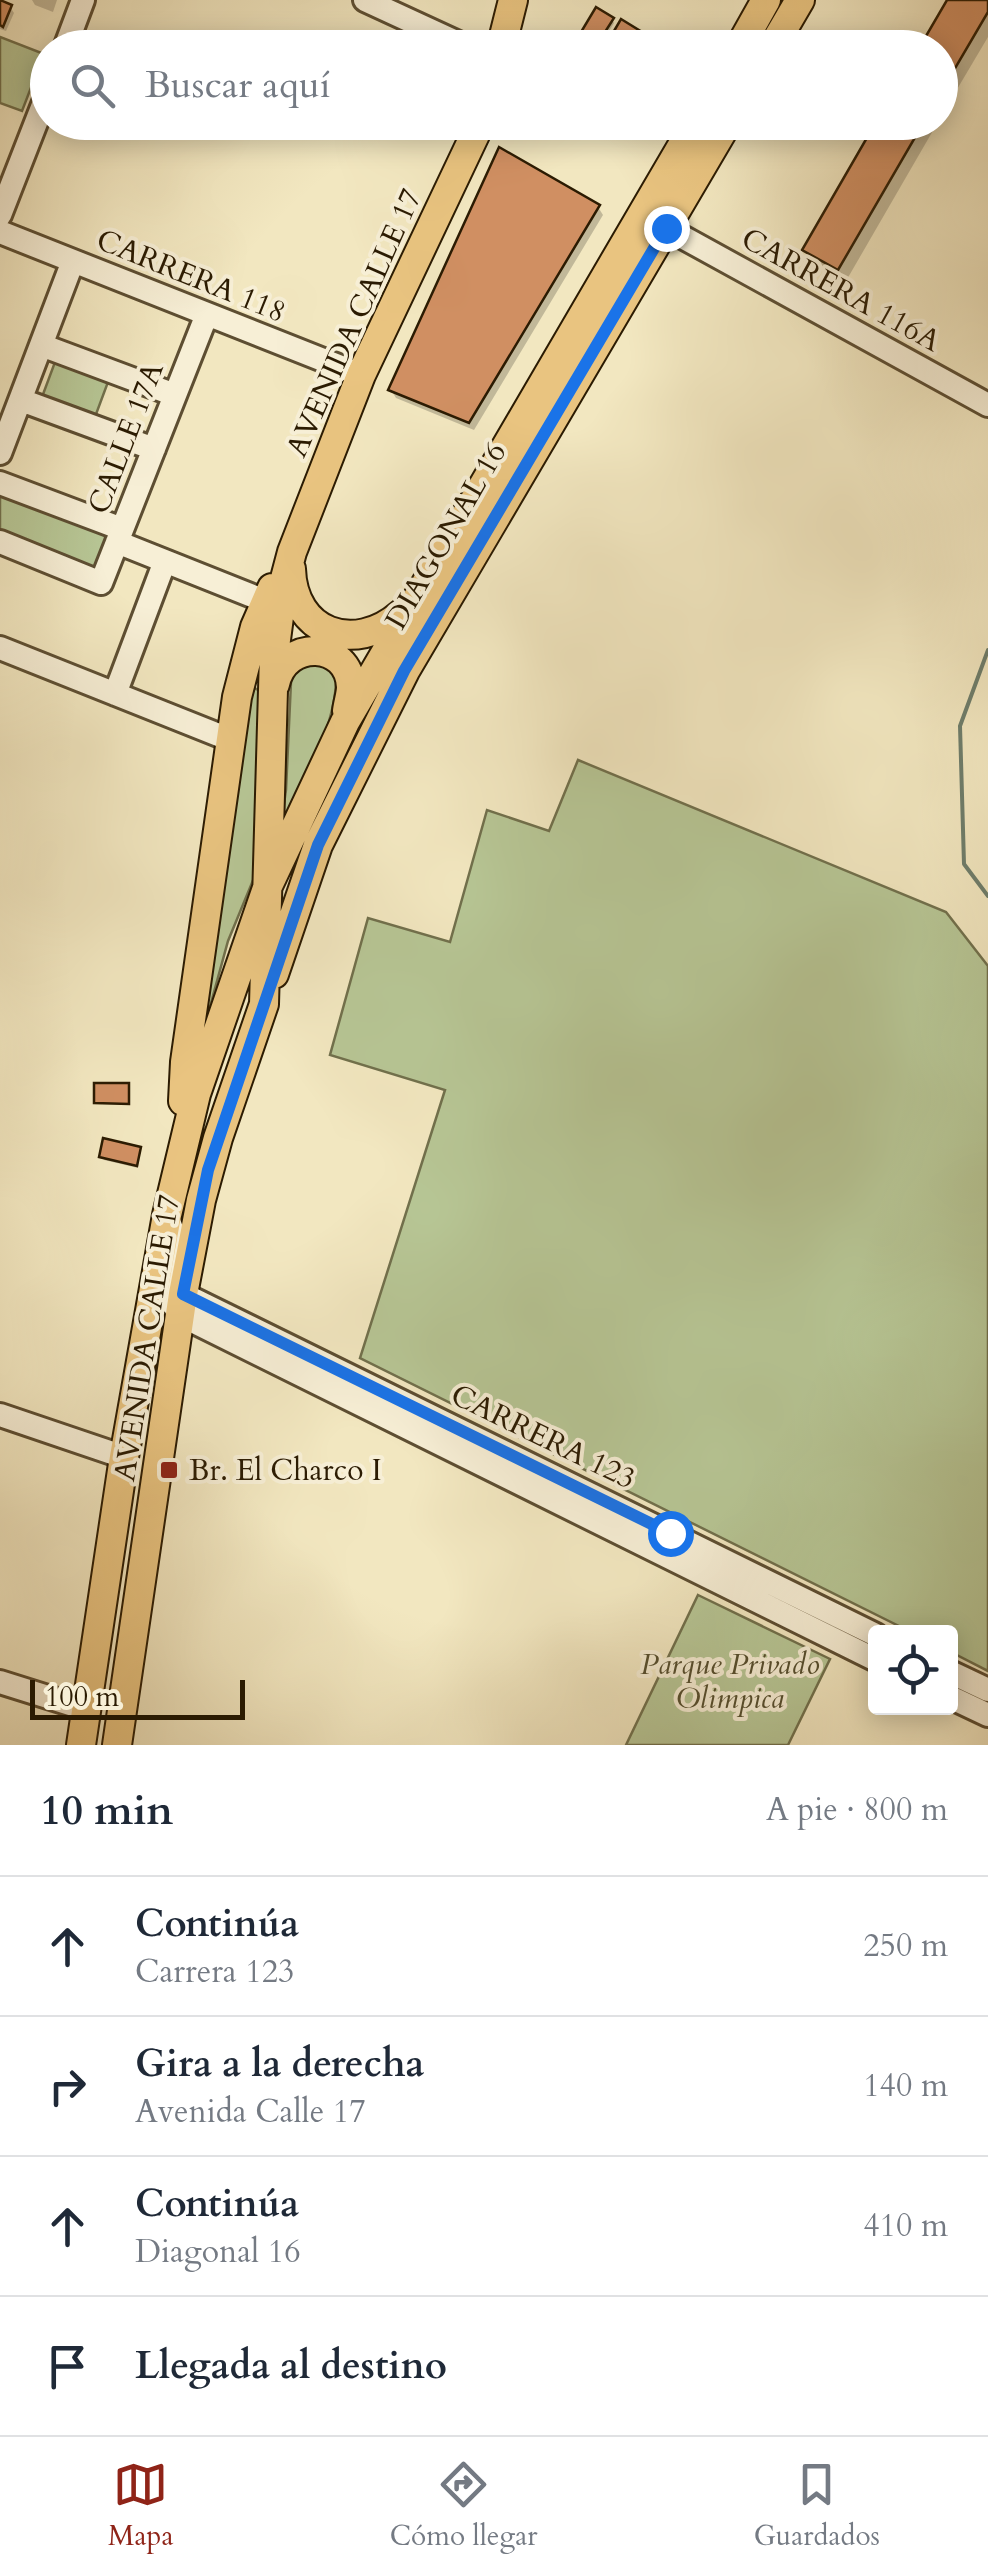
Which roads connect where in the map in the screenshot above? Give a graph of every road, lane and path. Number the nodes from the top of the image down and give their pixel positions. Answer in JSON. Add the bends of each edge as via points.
{"nodes":[{"id":1,"x":83,"y":0,"type":"edge"},
{"id":2,"x":365,"y":0,"type":"edge"},
{"id":3,"x":513,"y":0,"type":"edge"},
{"id":4,"x":766,"y":0,"type":"edge"},
{"id":5,"x":800,"y":0,"type":"edge"},
{"id":6,"x":71,"y":30,"type":"edge"},
{"id":7,"x":429,"y":30,"type":"edge"},
{"id":8,"x":506,"y":30,"type":"edge"},
{"id":9,"x":749,"y":30,"type":"edge"},
{"id":10,"x":782,"y":30,"type":"edge"},
{"id":11,"x":30,"y":138,"type":"edge"},
{"id":12,"x":472,"y":140,"type":"edge"},
{"id":13,"x":685,"y":140,"type":"edge"},
{"id":14,"x":717,"y":140,"type":"edge"},
{"id":15,"x":0,"y":215,"type":"edge"},
{"id":16,"x":666,"y":228,"type":"junction"},
{"id":17,"x":0,"y":232,"type":"edge"},
{"id":18,"x":74,"y":261,"type":"junction"},
{"id":19,"x":207,"y":314,"type":"junction"},
{"id":20,"x":41,"y":345,"type":"junction"},
{"id":21,"x":361,"y":375,"type":"junction"},
{"id":22,"x":175,"y":395,"type":"junction"},
{"id":23,"x":20,"y":400,"type":"junction"},
{"id":24,"x":988,"y":405,"type":"edge"},
{"id":25,"x":154,"y":448,"type":"junction"},
{"id":26,"x":0,"y":453,"type":"edge"},
{"id":27,"x":0,"y":484,"type":"edge"},
{"id":28,"x":120,"y":535,"type":"junction"},
{"id":29,"x":0,"y":542,"type":"edge"},
{"id":30,"x":292,"y":552,"type":"junction"},
{"id":31,"x":165,"y":561,"type":"junction"},
{"id":32,"x":265,"y":601,"type":"junction"},
{"id":33,"x":410,"y":606,"type":"junction"},
{"id":34,"x":0,"y":648,"type":"edge"},
{"id":35,"x":240,"y":684,"type":"junction"},
{"id":36,"x":274,"y":690,"type":"junction"},
{"id":37,"x":114,"y":694,"type":"junction"},
{"id":38,"x":345,"y":722,"type":"junction"},
{"id":39,"x":231,"y":740,"type":"junction"},
{"id":40,"x":267,"y":888,"type":"junction"},
{"id":41,"x":264,"y":1004,"type":"junction"},
{"id":42,"x":184,"y":1142,"type":"junction"},
{"id":43,"x":167,"y":1215,"type":"junction"},
{"id":44,"x":182,"y":1305,"type":"junction"},
{"id":45,"x":0,"y":1415,"type":"edge"},
{"id":46,"x":124,"y":1457,"type":"junction"},
{"id":47,"x":702,"y":1562,"type":"junction"},
{"id":48,"x":868,"y":1632,"type":"edge"},
{"id":49,"x":868,"y":1655,"type":"edge"},
{"id":50,"x":958,"y":1676,"type":"edge"},
{"id":51,"x":0,"y":1682,"type":"edge"},
{"id":52,"x":988,"y":1690,"type":"edge"},
{"id":53,"x":958,"y":1701,"type":"edge"},
{"id":54,"x":86,"y":1709,"type":"junction"},
{"id":55,"x":988,"y":1715,"type":"edge"},
{"id":56,"x":81,"y":1745,"type":"edge"},
{"id":57,"x":116,"y":1745,"type":"edge"}],
"edges":[{"from":1,"to":6,"type":"street"},
{"from":2,"to":7,"type":"street"},
{"from":3,"to":8,"type":"main road"},
{"from":4,"to":9,"type":"main road"},
{"from":5,"to":10,"type":"main road"},
{"from":11,"to":15,"type":"street"},
{"from":12,"to":21,"type":"main road","name":"AVENIDA CALLE 17"},
{"from":13,"to":33,"type":"main road","name":"DIAGONAL 16"},
{"from":14,"to":16,"type":"main road","name":"DIAGONAL 16"},
{"from":16,"to":24,"type":"street","name":"CARRERA 116A"},
{"from":16,"to":41,"type":"main road","name":"DIAGONAL 16","via":[[371,734],[318,845]]},
{"from":17,"to":18,"type":"street","name":"CARRERA 118"},
{"from":18,"to":19,"type":"street","name":"CARRERA 118"},
{"from":18,"to":20,"type":"street"},
{"from":19,"to":21,"type":"street","name":"CARRERA 118"},
{"from":19,"to":22,"type":"street","name":"CALLE 17A"},
{"from":20,"to":22,"type":"street"},
{"from":20,"to":23,"type":"street"},
{"from":21,"to":30,"type":"main road","name":"AVENIDA CALLE 17"},
{"from":22,"to":25,"type":"street","name":"CALLE 17A"},
{"from":23,"to":25,"type":"street"},
{"from":23,"to":26,"type":"street"},
{"from":25,"to":28,"type":"street","name":"CALLE 17A"},
{"from":27,"to":28,"type":"street"},
{"from":28,"to":29,"type":"street","name":"CALLE 17A","via":[[101,584]]},
{"from":28,"to":31,"type":"street"},
{"from":30,"to":32,"type":"main road","name":"AVENIDA CALLE 17"},
{"from":30,"to":33,"type":"main road","via":[[297,601],[321,627],[372,633]]},
{"from":30,"to":36,"type":"main road","name":"AVENIDA CALLE 17","via":[[276,620]]},
{"from":31,"to":32,"type":"street"},
{"from":31,"to":37,"type":"street"},
{"from":32,"to":35,"type":"main road","name":"AVENIDA CALLE 17"},
{"from":33,"to":38,"type":"main road","name":"DIAGONAL 16"},
{"from":34,"to":37,"type":"street"},
{"from":35,"to":36,"type":"main road","via":[[254,680]]},
{"from":35,"to":39,"type":"main road","name":"AVENIDA CALLE 17"},
{"from":36,"to":38,"type":"main road","via":[[285,662],[312,650],[326,652],[347,672]]},
{"from":36,"to":40,"type":"main road","name":"AVENIDA CALLE 17"},
{"from":37,"to":39,"type":"street"},
{"from":38,"to":40,"type":"main road","name":"DIAGONAL 16"},
{"from":39,"to":42,"type":"main road","name":"AVENIDA CALLE 17","via":[[185,1062]]},
{"from":40,"to":41,"type":"main road","name":"AVENIDA CALLE 17"},
{"from":40,"to":42,"type":"main road","name":"AVENIDA CALLE 17"},
{"from":41,"to":44,"type":"main road","name":"AVENIDA CALLE 17","via":[[208,1170]]},
{"from":42,"to":43,"type":"main road","name":"AVENIDA CALLE 17"},
{"from":43,"to":44,"type":"street","via":[[177,1246],[168,1288],[173,1306]]},
{"from":43,"to":46,"type":"main road","name":"AVENIDA CALLE 17"},
{"from":44,"to":47,"type":"street","name":"CARRERA 123"},
{"from":44,"to":57,"type":"main road","name":"AVENIDA CALLE 17"},
{"from":45,"to":46,"type":"street"},
{"from":46,"to":54,"type":"main road","name":"AVENIDA CALLE 17"},
{"from":47,"to":48,"type":"street","name":"CARRERA 123"},
{"from":47,"to":49,"type":"street","name":"CARRERA 123"},
{"from":50,"to":52,"type":"street"},
{"from":51,"to":54,"type":"street"},
{"from":53,"to":55,"type":"street"},
{"from":54,"to":56,"type":"main road","name":"AVENIDA CALLE 17"}]}
